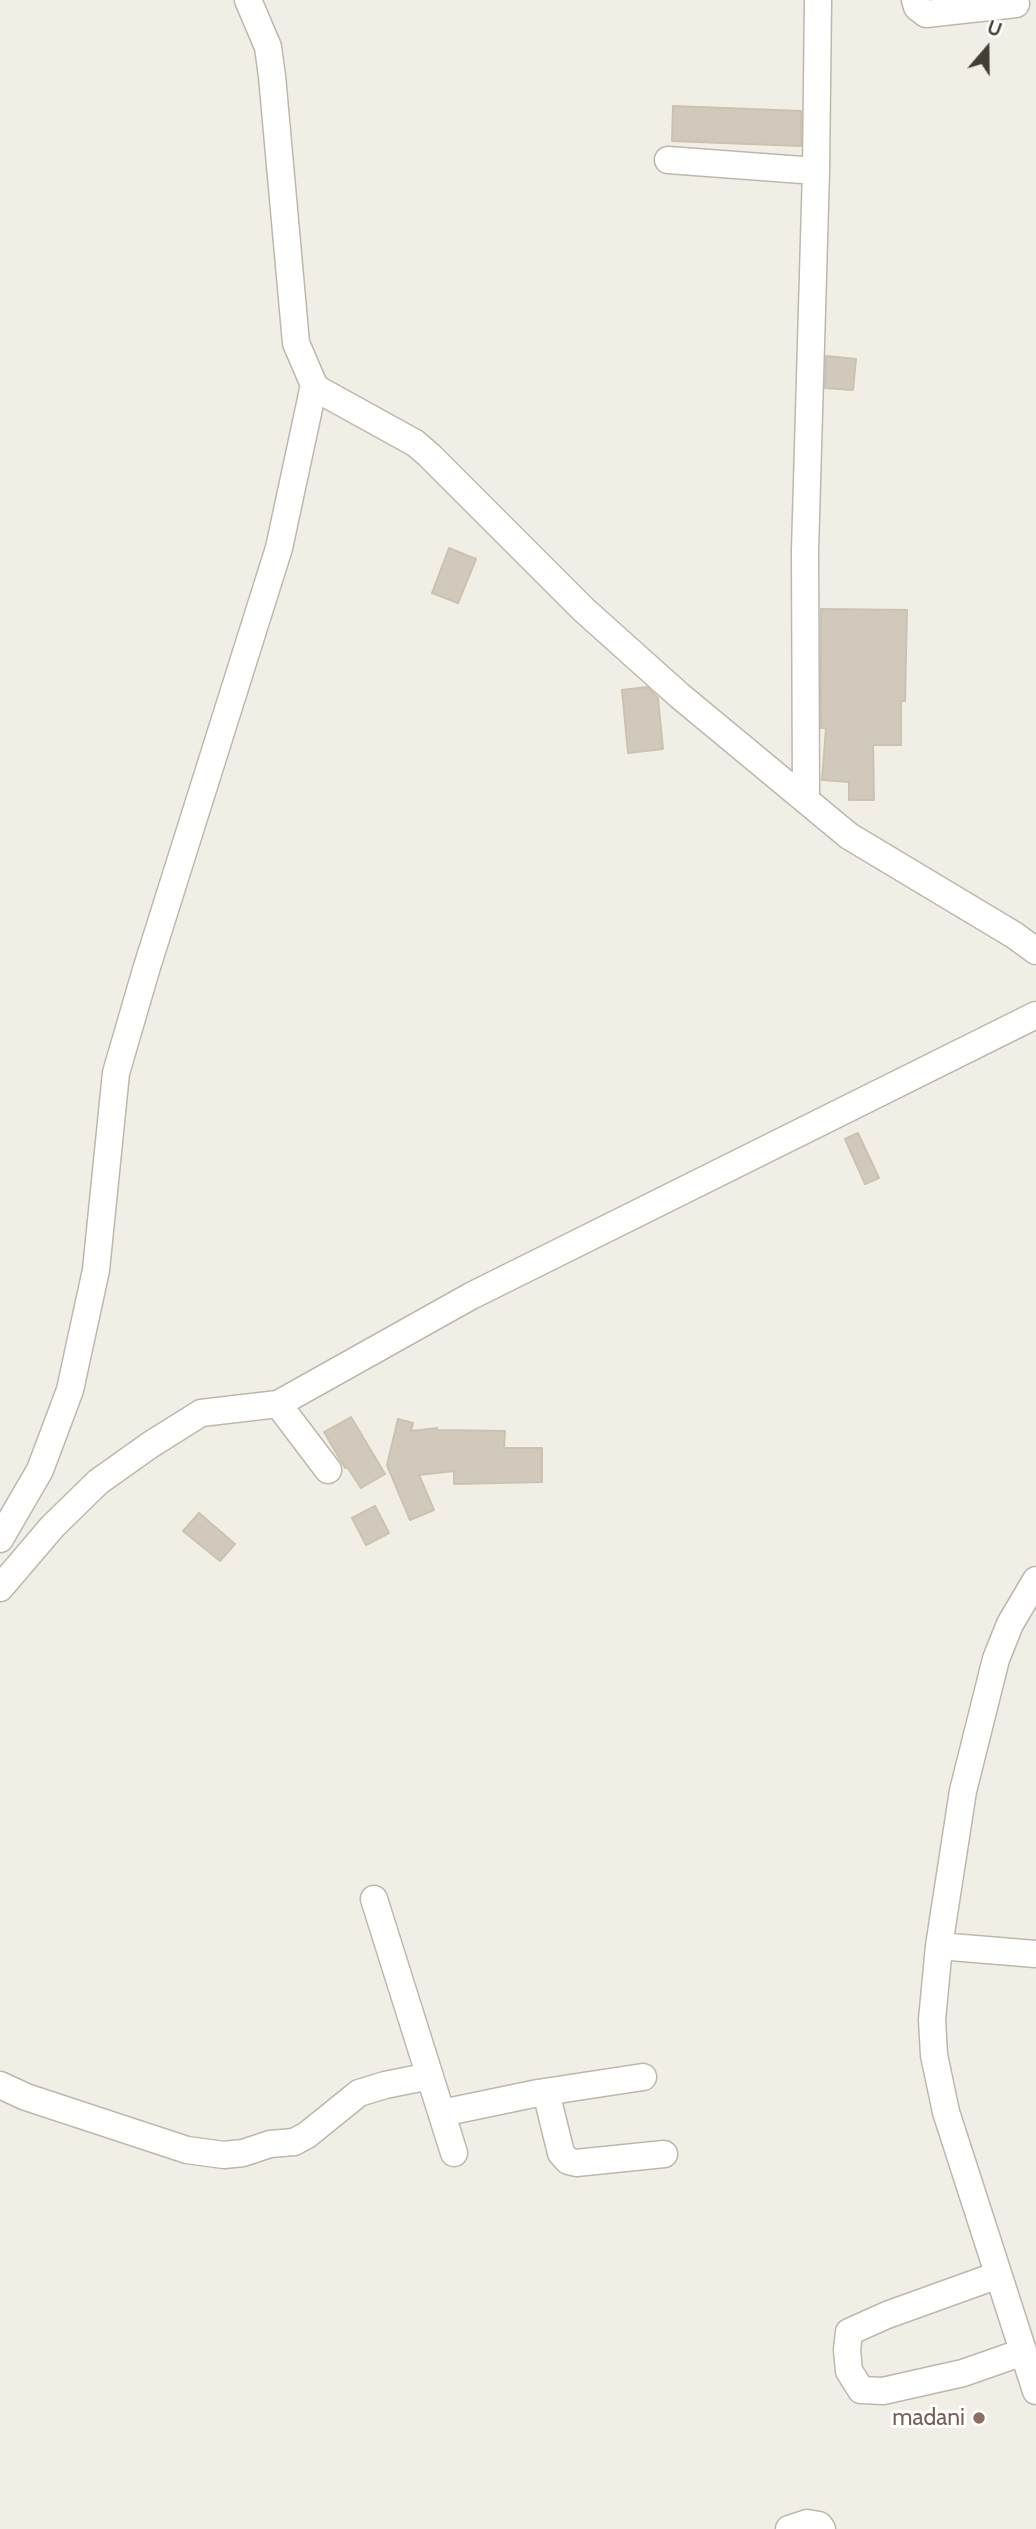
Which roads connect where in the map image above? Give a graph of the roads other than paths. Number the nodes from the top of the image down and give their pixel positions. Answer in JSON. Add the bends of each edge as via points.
{"nodes":[{"id":1,"x":248,"y":0,"type":"edge"},
{"id":2,"x":818,"y":0,"type":"edge"},
{"id":3,"x":915,"y":0,"type":"edge"},
{"id":4,"x":1016,"y":4,"type":"dead end"},
{"id":5,"x":668,"y":160,"type":"dead end"},
{"id":6,"x":816,"y":171,"type":"junction"},
{"id":7,"x":314,"y":385,"type":"junction"},
{"id":8,"x":806,"y":800,"type":"junction"},
{"id":9,"x":1036,"y":951,"type":"edge"},
{"id":10,"x":1036,"y":1015,"type":"edge"},
{"id":11,"x":278,"y":1404,"type":"junction"},
{"id":12,"x":328,"y":1470,"type":"dead end"},
{"id":13,"x":0,"y":1539,"type":"edge"},
{"id":14,"x":1036,"y":1580,"type":"edge"},
{"id":15,"x":0,"y":1588,"type":"edge"},
{"id":16,"x":374,"y":1899,"type":"dead end"},
{"id":17,"x":939,"y":1946,"type":"junction"},
{"id":18,"x":1036,"y":1954,"type":"edge"},
{"id":19,"x":430,"y":2076,"type":"junction"},
{"id":20,"x":643,"y":2077,"type":"dead end"},
{"id":21,"x":0,"y":2085,"type":"edge"},
{"id":22,"x":546,"y":2092,"type":"junction"},
{"id":23,"x":442,"y":2113,"type":"junction"},
{"id":24,"x":454,"y":2153,"type":"dead end"},
{"id":25,"x":664,"y":2154,"type":"dead end"},
{"id":26,"x":998,"y":2275,"type":"junction"},
{"id":27,"x":1023,"y":2352,"type":"junction"},
{"id":28,"x":1036,"y":2391,"type":"edge"},
{"id":29,"x":789,"y":2529,"type":"edge"},
{"id":30,"x":822,"y":2529,"type":"edge"}],
"edges":[{"from":1,"to":7,"type":"street","via":[[268,47],[296,343]]},
{"from":2,"to":6,"type":"street"},
{"from":3,"to":4,"type":"street","via":[[926,14]]},
{"from":5,"to":6,"type":"street"},
{"from":6,"to":8,"type":"street","via":[[804,551]]},
{"from":7,"to":8,"type":"street","via":[[429,455],[584,610]]},
{"from":7,"to":13,"type":"street","via":[[279,548],[116,1073],[96,1270],[70,1390],[40,1470]]},
{"from":8,"to":9,"type":"street","via":[[870,850]]},
{"from":10,"to":11,"type":"street","via":[[471,1296]]},
{"from":11,"to":12,"type":"street"},
{"from":11,"to":15,"type":"street","via":[[201,1413],[139,1452],[70,1509]]},
{"from":14,"to":17,"type":"street","via":[[1010,1624],[983,1707],[963,1791]]},
{"from":16,"to":19,"type":"street"},
{"from":17,"to":18,"type":"street"},
{"from":17,"to":26,"type":"street","via":[[932,2020],[934,2055],[946,2112]]},
{"from":19,"to":21,"type":"street","via":[[359,2093],[294,2142],[223,2155],[187,2150]]},
{"from":19,"to":23,"type":"street"},
{"from":20,"to":22,"type":"street"},
{"from":22,"to":23,"type":"street"},
{"from":22,"to":25,"type":"street","via":[[561,2154],[568,2161]]},
{"from":23,"to":24,"type":"street"},
{"from":26,"to":27,"type":"street"},
{"from":26,"to":27,"type":"street","via":[[849,2332],[849,2371],[861,2390],[883,2391],[962,2373]]},
{"from":27,"to":28,"type":"street"},
{"from":29,"to":30,"type":"street","via":[[807,2523]]}]}
